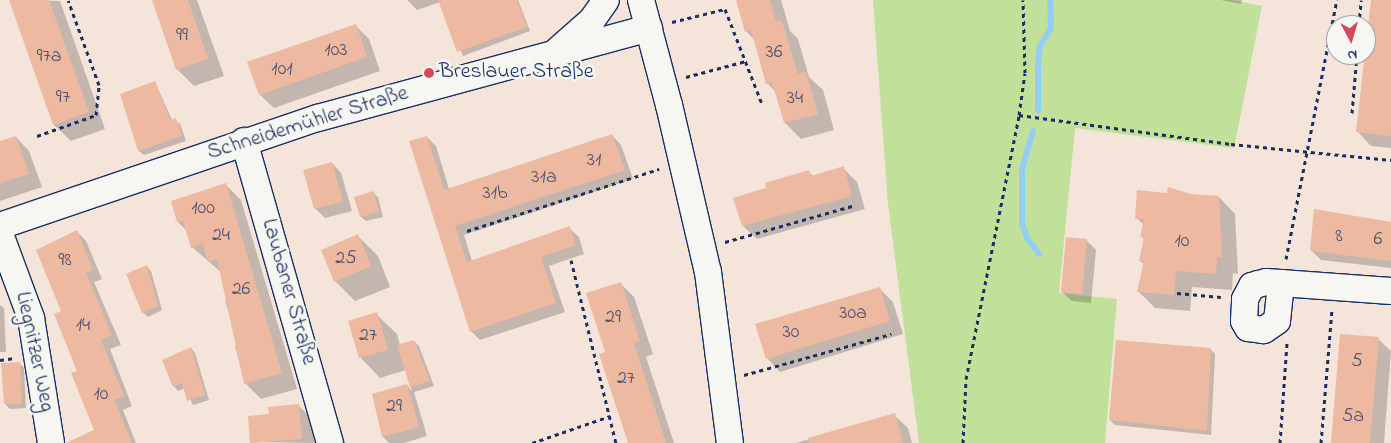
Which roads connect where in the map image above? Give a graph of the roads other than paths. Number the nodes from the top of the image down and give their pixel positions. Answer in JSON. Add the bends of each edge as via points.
{"nodes":[{"id":1,"x":606,"y":0,"type":"edge"},
{"id":2,"x":641,"y":0,"type":"edge"},
{"id":3,"x":649,"y":28,"type":"junction"},
{"id":4,"x":552,"y":55,"type":"junction"},
{"id":5,"x":244,"y":141,"type":"junction"},
{"id":6,"x":0,"y":226,"type":"edge"},
{"id":7,"x":0,"y":234,"type":"edge"},
{"id":8,"x":1281,"y":283,"type":"junction"},
{"id":9,"x":1391,"y":291,"type":"edge"},
{"id":10,"x":51,"y":443,"type":"edge"},
{"id":11,"x":330,"y":443,"type":"edge"},
{"id":12,"x":730,"y":443,"type":"edge"}],
"edges":[{"from":1,"to":4,"type":"street","via":[[592,20]]},
{"from":2,"to":3,"type":"street"},
{"from":3,"to":4,"type":"street","name":"Schneidemühler Straße"},
{"from":3,"to":12,"type":"street","via":[[702,248]]},
{"from":4,"to":5,"type":"street","name":"Schneidemühler Straße"},
{"from":5,"to":6,"type":"street","name":"Schneidemühler Straße"},
{"from":5,"to":11,"type":"street","name":"Laubaner Straße"},
{"from":7,"to":10,"type":"street","name":"Liegnitzer Weg","via":[[32,318]]},
{"from":8,"to":8,"type":"street","via":[[1277,321],[1264,330],[1248,328],[1244,321],[1244,299],[1252,286]]},
{"from":8,"to":9,"type":"street"}]}
